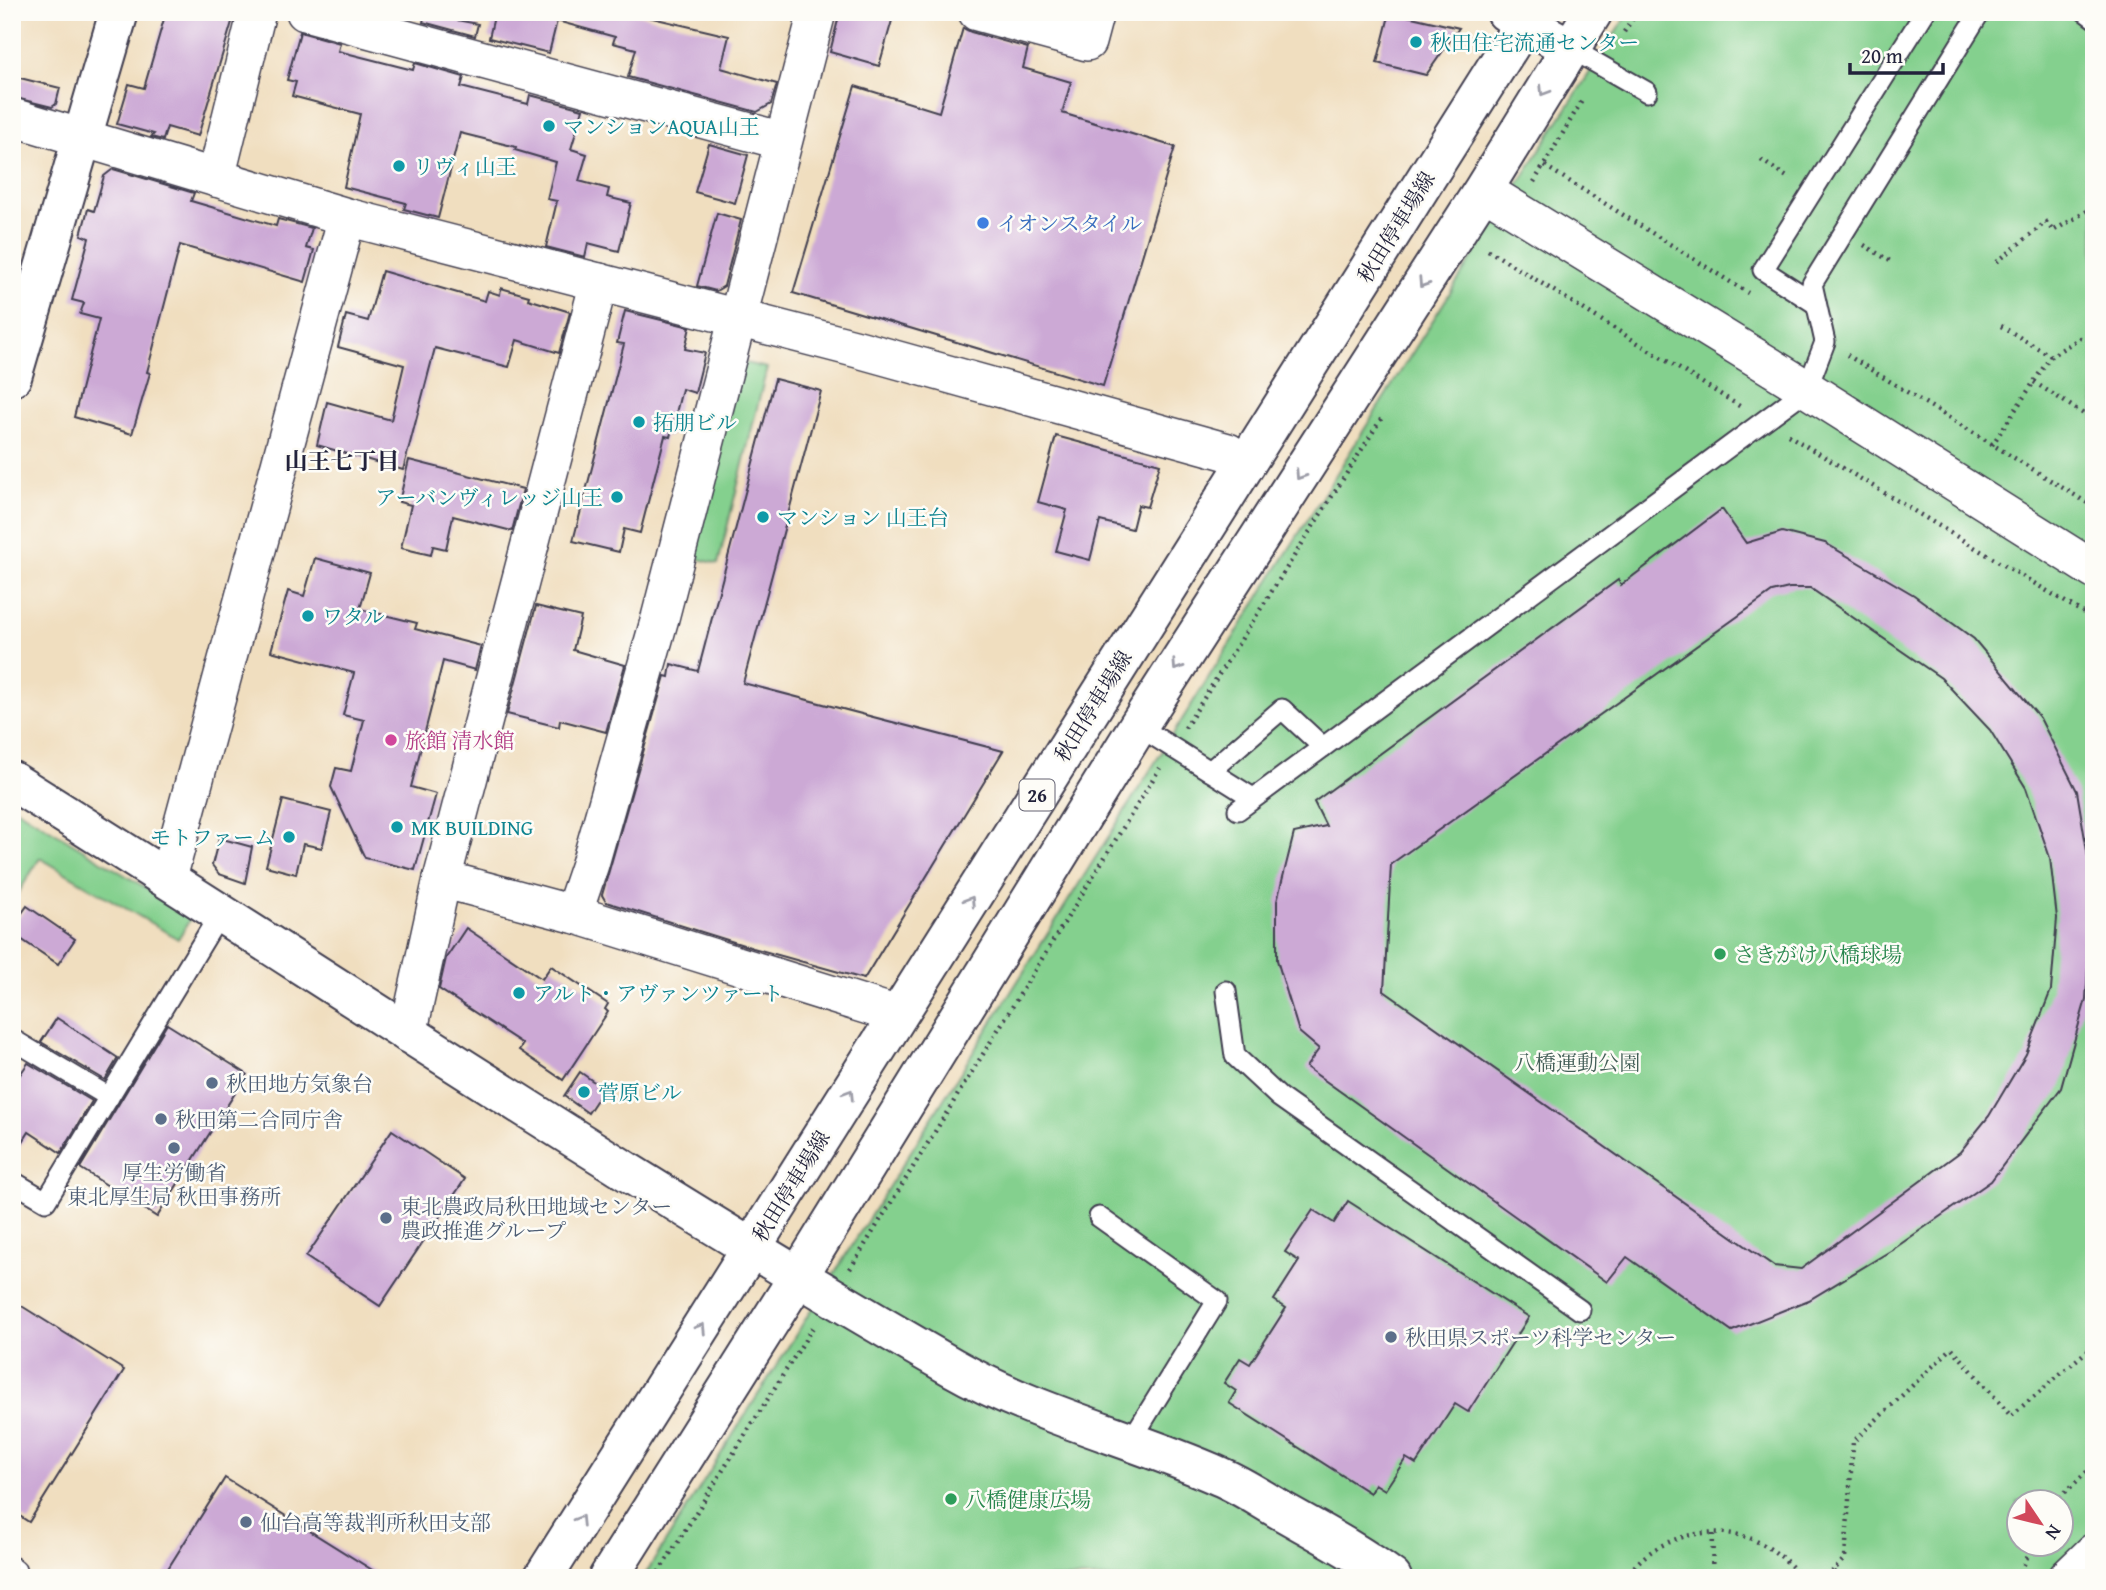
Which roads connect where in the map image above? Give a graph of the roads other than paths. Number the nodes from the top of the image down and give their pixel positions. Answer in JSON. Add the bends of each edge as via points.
{"nodes":[{"id":1,"x":119,"y":12,"type":"edge"},
{"id":2,"x":257,"y":12,"type":"edge"},
{"id":3,"x":305,"y":12,"type":"edge"},
{"id":4,"x":817,"y":12,"type":"edge"},
{"id":5,"x":977,"y":12,"type":"edge"},
{"id":6,"x":1096,"y":12,"type":"edge"},
{"id":7,"x":1593,"y":12,"type":"edge"},
{"id":8,"x":1924,"y":12,"type":"edge"},
{"id":9,"x":1980,"y":12,"type":"edge"},
{"id":10,"x":2086,"y":12,"type":"edge"},
{"id":11,"x":1520,"y":16,"type":"edge"},
{"id":12,"x":2094,"y":18,"type":"edge"},
{"id":13,"x":1586,"y":57,"type":"junction"},
{"id":14,"x":1647,"y":92,"type":"dead end"},
{"id":15,"x":12,"y":117,"type":"edge"},
{"id":16,"x":84,"y":136,"type":"junction"},
{"id":17,"x":783,"y":141,"type":"junction"},
{"id":18,"x":216,"y":177,"type":"junction"},
{"id":19,"x":1483,"y":190,"type":"junction"},
{"id":20,"x":347,"y":217,"type":"junction"},
{"id":21,"x":600,"y":282,"type":"junction"},
{"id":22,"x":1816,"y":304,"type":"junction"},
{"id":23,"x":737,"y":317,"type":"junction"},
{"id":24,"x":12,"y":377,"type":"edge"},
{"id":25,"x":1807,"y":389,"type":"junction"},
{"id":26,"x":1245,"y":465,"type":"junction"},
{"id":27,"x":2094,"y":570,"type":"edge"},
{"id":28,"x":1138,"y":726,"type":"junction"},
{"id":29,"x":1323,"y":747,"type":"junction"},
{"id":30,"x":1210,"y":771,"type":"junction"},
{"id":31,"x":12,"y":781,"type":"edge"},
{"id":32,"x":168,"y":878,"type":"junction"},
{"id":33,"x":442,"y":879,"type":"junction"},
{"id":34,"x":221,"y":912,"type":"junction"},
{"id":35,"x":573,"y":914,"type":"junction"},
{"id":36,"x":1226,"y":991,"type":"dead end"},
{"id":37,"x":898,"y":1015,"type":"junction"},
{"id":38,"x":408,"y":1034,"type":"junction"},
{"id":39,"x":12,"y":1039,"type":"edge"},
{"id":40,"x":109,"y":1097,"type":"junction"},
{"id":41,"x":12,"y":1181,"type":"edge"},
{"id":42,"x":1100,"y":1217,"type":"dead end"},
{"id":43,"x":752,"y":1247,"type":"junction"},
{"id":44,"x":798,"y":1277,"type":"junction"},
{"id":45,"x":1580,"y":1310,"type":"dead end"},
{"id":46,"x":1130,"y":1442,"type":"junction"},
{"id":47,"x":2094,"y":1552,"type":"edge"},
{"id":48,"x":12,"y":1567,"type":"edge"},
{"id":49,"x":12,"y":1577,"type":"edge"},
{"id":50,"x":543,"y":1578,"type":"edge"},
{"id":51,"x":608,"y":1578,"type":"edge"},
{"id":52,"x":1392,"y":1578,"type":"edge"},
{"id":53,"x":2067,"y":1578,"type":"edge"}],
"edges":[{"from":1,"to":16,"type":"main road"},
{"from":2,"to":18,"type":"street"},
{"from":3,"to":17,"type":"street"},
{"from":4,"to":17,"type":"street"},
{"from":5,"to":6,"type":"street","via":[[1087,42]]},
{"from":7,"to":13,"type":"main road","number":"26"},
{"from":8,"to":22,"type":"lane","via":[[1763,270]]},
{"from":9,"to":22,"type":"lane","via":[[1812,284]]},
{"from":10,"to":12,"type":"lane"},
{"from":11,"to":13,"type":"main road"},
{"from":11,"to":26,"type":"main road","name":"秋田停車場線","number":"26"},
{"from":13,"to":14,"type":"lane"},
{"from":13,"to":19,"type":"main road","number":"26","one_way":true},
{"from":15,"to":16,"type":"street"},
{"from":16,"to":18,"type":"street"},
{"from":16,"to":24,"type":"main road"},
{"from":17,"to":23,"type":"street"},
{"from":18,"to":20,"type":"street"},
{"from":19,"to":25,"type":"street"},
{"from":19,"to":28,"type":"main road","number":"26","one_way":true},
{"from":20,"to":21,"type":"street"},
{"from":20,"to":32,"type":"street"},
{"from":21,"to":23,"type":"street"},
{"from":21,"to":33,"type":"street"},
{"from":22,"to":25,"type":"lane","via":[[1825,342]]},
{"from":23,"to":26,"type":"street","via":[[1228,452]]},
{"from":23,"to":35,"type":"street","via":[[660,618]]},
{"from":25,"to":27,"type":"street"},
{"from":25,"to":29,"type":"lane"},
{"from":37,"to":26,"type":"main road","name":"秋田停車場線","number":"26","one_way":true},
{"from":28,"to":30,"type":"lane"},
{"from":28,"to":44,"type":"main road","number":"26"},
{"from":29,"to":30,"type":"lane","via":[[1245,804]]},
{"from":29,"to":30,"type":"lane","via":[[1282,709]]},
{"from":31,"to":32,"type":"main road"},
{"from":32,"to":34,"type":"main road"},
{"from":33,"to":35,"type":"street"},
{"from":33,"to":38,"type":"street"},
{"from":34,"to":38,"type":"main road"},
{"from":34,"to":40,"type":"lane"},
{"from":35,"to":37,"type":"street"},
{"from":36,"to":45,"type":"lane","via":[[1235,1056],[1279,1097]]},
{"from":43,"to":37,"type":"main road","name":"秋田停車場線","number":"26","one_way":true},
{"from":38,"to":43,"type":"main road"},
{"from":39,"to":40,"type":"lane"},
{"from":40,"to":41,"type":"lane","via":[[46,1201]]},
{"from":42,"to":46,"type":"lane","via":[[1217,1301]]},
{"from":43,"to":44,"type":"main road"},
{"from":50,"to":43,"type":"main road","name":"秋田停車場線","number":"26","one_way":true},
{"from":44,"to":46,"type":"main road","via":[[1003,1394]]},
{"from":44,"to":51,"type":"main road","number":"26"},
{"from":46,"to":52,"type":"main road","via":[[1221,1476]]},
{"from":47,"to":53,"type":"street"},
{"from":48,"to":49,"type":"lane","via":[[16,1570]]}]}
